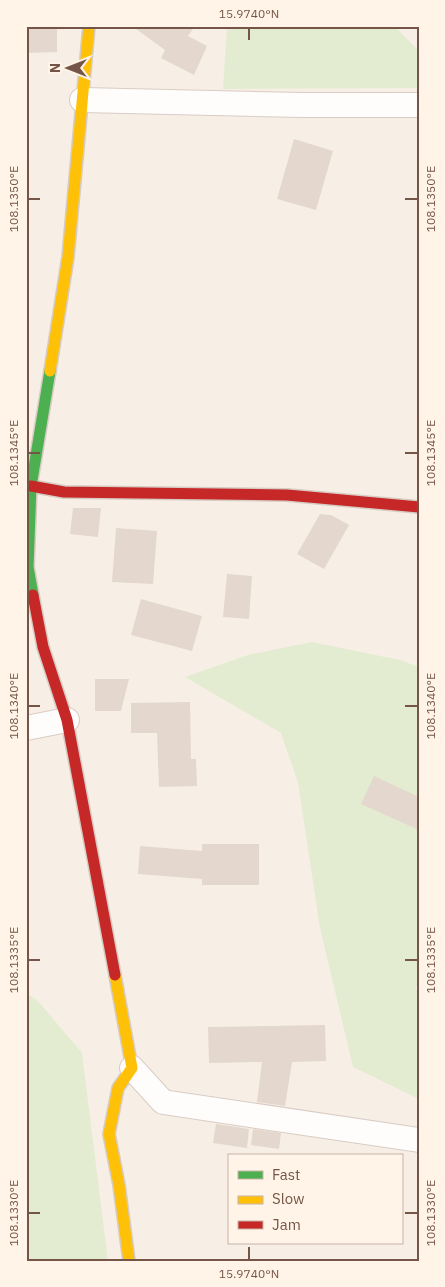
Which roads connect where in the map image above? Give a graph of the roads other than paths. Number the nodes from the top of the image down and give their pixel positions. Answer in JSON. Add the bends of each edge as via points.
{"nodes":[{"id":1,"x":89,"y":26,"type":"edge"},
{"id":2,"x":82,"y":100,"type":"junction"},
{"id":3,"x":419,"y":105,"type":"edge"},
{"id":4,"x":31,"y":486,"type":"junction"},
{"id":5,"x":419,"y":507,"type":"edge"},
{"id":6,"x":67,"y":720,"type":"junction"},
{"id":7,"x":26,"y":728,"type":"edge"},
{"id":8,"x":132,"y":1068,"type":"junction"},
{"id":9,"x":419,"y":1140,"type":"edge"},
{"id":10,"x":130,"y":1261,"type":"edge"}],
"edges":[{"from":1,"to":2,"type":"street"},
{"from":2,"to":3,"type":"street"},
{"from":2,"to":4,"type":"street","via":[[68,257]]},
{"from":4,"to":5,"type":"street","via":[[64,492],[287,495]]},
{"from":4,"to":6,"type":"street","via":[[28,567],[43,647]]},
{"from":6,"to":7,"type":"street"},
{"from":6,"to":8,"type":"street"},
{"from":8,"to":9,"type":"street","via":[[163,1102]]},
{"from":8,"to":10,"type":"street","via":[[118,1088],[109,1134]]}]}
